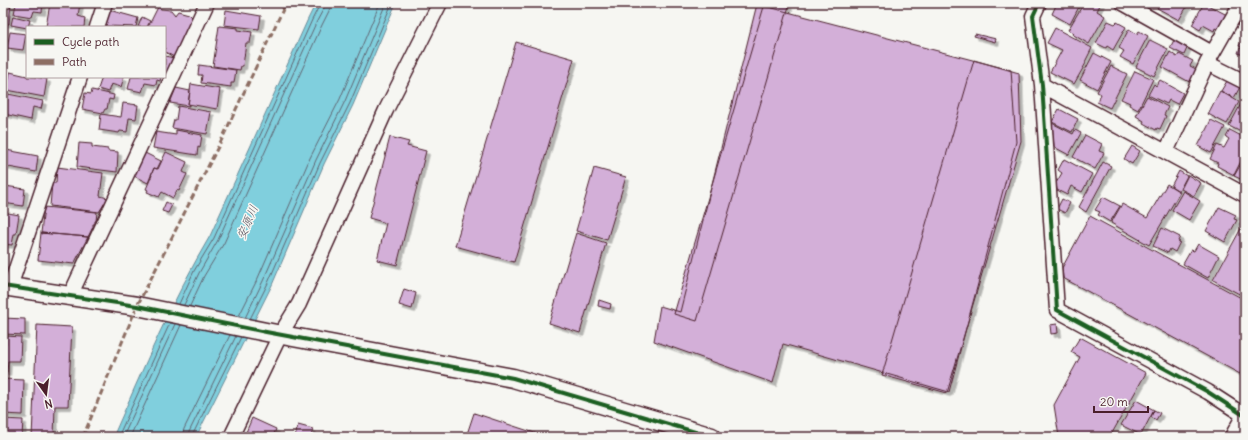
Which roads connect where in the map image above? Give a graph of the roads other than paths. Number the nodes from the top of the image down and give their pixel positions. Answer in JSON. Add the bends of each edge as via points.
{"nodes":[{"id":1,"x":105,"y":3,"type":"edge"},
{"id":2,"x":205,"y":3,"type":"edge"},
{"id":3,"x":440,"y":3,"type":"edge"},
{"id":4,"x":1039,"y":3,"type":"edge"},
{"id":5,"x":1123,"y":3,"type":"edge"},
{"id":6,"x":1241,"y":3,"type":"edge"},
{"id":7,"x":1032,"y":10,"type":"edge"},
{"id":8,"x":97,"y":26,"type":"edge"},
{"id":9,"x":1209,"y":58,"type":"junction"},
{"id":10,"x":80,"y":78,"type":"edge"},
{"id":11,"x":1245,"y":82,"type":"edge"},
{"id":12,"x":1042,"y":85,"type":"junction"},
{"id":13,"x":1166,"y":152,"type":"junction"},
{"id":14,"x":1245,"y":194,"type":"edge"},
{"id":15,"x":7,"y":287,"type":"edge"},
{"id":16,"x":70,"y":296,"type":"junction"},
{"id":17,"x":273,"y":333,"type":"junction"},
{"id":18,"x":1245,"y":416,"type":"edge"},
{"id":19,"x":231,"y":437,"type":"edge"},
{"id":20,"x":712,"y":437,"type":"edge"},
{"id":21,"x":1234,"y":437,"type":"edge"}],
"edges":[{"from":1,"to":8,"type":"street"},
{"from":2,"to":16,"type":"street"},
{"from":3,"to":17,"type":"street","via":[[386,110],[299,304]]},
{"from":4,"to":7,"type":"street"},
{"from":5,"to":9,"type":"street"},
{"from":6,"to":9,"type":"street"},
{"from":7,"to":12,"type":"street"},
{"from":9,"to":11,"type":"street"},
{"from":9,"to":13,"type":"street"},
{"from":10,"to":15,"type":"street"},
{"from":12,"to":13,"type":"street"},
{"from":12,"to":18,"type":"street","via":[[1057,310],[1208,392]]},
{"from":13,"to":14,"type":"street"},
{"from":15,"to":16,"type":"street"},
{"from":16,"to":17,"type":"street","via":[[137,306]]},
{"from":17,"to":19,"type":"street"},
{"from":17,"to":20,"type":"street","via":[[513,378]]},
{"from":18,"to":21,"type":"street"}]}
